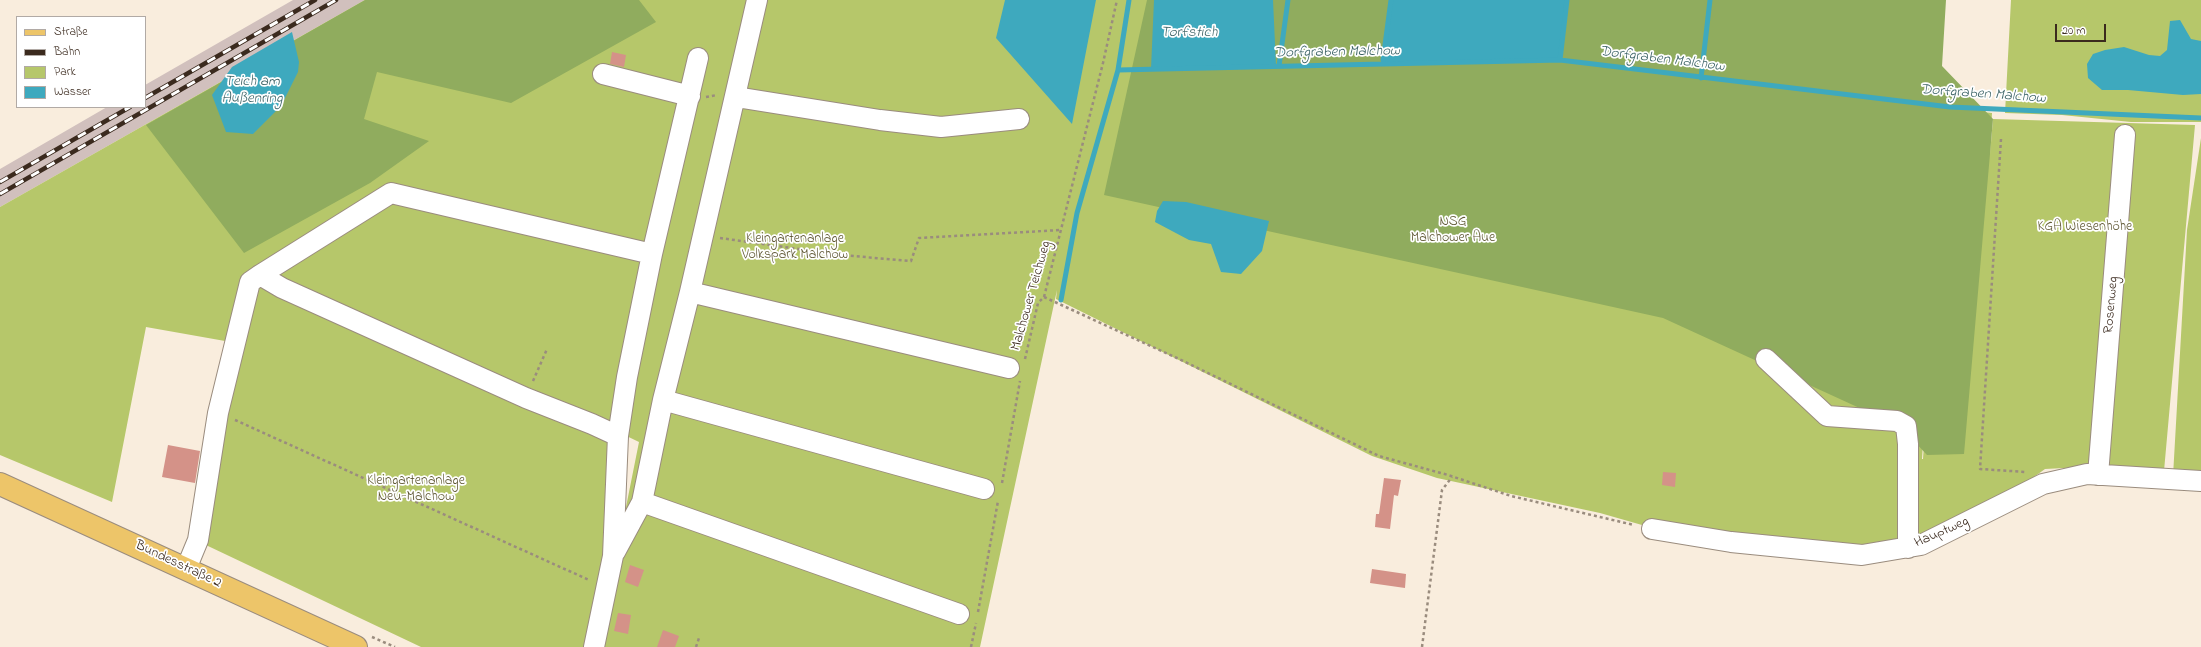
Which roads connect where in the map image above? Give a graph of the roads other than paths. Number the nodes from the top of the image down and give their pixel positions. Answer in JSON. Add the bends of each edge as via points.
{"nodes":[{"id":1,"x":757,"y":0,"type":"edge"},
{"id":2,"x":698,"y":58,"type":"dead end"},
{"id":3,"x":603,"y":74,"type":"dead end"},
{"id":4,"x":690,"y":96,"type":"junction"},
{"id":5,"x":736,"y":97,"type":"junction"},
{"id":6,"x":1020,"y":119,"type":"dead end"},
{"id":7,"x":2126,"y":135,"type":"dead end"},
{"id":8,"x":652,"y":254,"type":"junction"},
{"id":9,"x":260,"y":275,"type":"junction"},
{"id":10,"x":690,"y":292,"type":"junction"},
{"id":11,"x":1766,"y":359,"type":"dead end"},
{"id":12,"x":1018,"y":370,"type":"road end"},
{"id":13,"x":663,"y":400,"type":"junction"},
{"id":14,"x":618,"y":436,"type":"junction"},
{"id":15,"x":2098,"y":475,"type":"junction"},
{"id":16,"x":2201,"y":482,"type":"edge"},
{"id":17,"x":0,"y":484,"type":"edge"},
{"id":18,"x":995,"y":489,"type":"road end"},
{"id":19,"x":642,"y":502,"type":"junction"},
{"id":20,"x":1652,"y":529,"type":"road end"},
{"id":21,"x":1908,"y":548,"type":"junction"},
{"id":22,"x":613,"y":556,"type":"junction"},
{"id":23,"x":186,"y":569,"type":"junction"},
{"id":24,"x":971,"y":616,"type":"road end"},
{"id":25,"x":356,"y":647,"type":"edge"},
{"id":26,"x":594,"y":647,"type":"edge"}],
"edges":[{"from":1,"to":5,"type":"lane"},
{"from":2,"to":4,"type":"lane"},
{"from":3,"to":4,"type":"lane"},
{"from":4,"to":8,"type":"lane"},
{"from":5,"to":6,"type":"lane","via":[[941,127]]},
{"from":5,"to":10,"type":"lane"},
{"from":7,"to":15,"type":"lane","name":"Rosenweg"},
{"from":8,"to":9,"type":"lane","via":[[391,192]]},
{"from":8,"to":14,"type":"lane"},
{"from":9,"to":14,"type":"lane","via":[[282,288],[526,398]]},
{"from":9,"to":23,"type":"lane","via":[[250,282],[218,413],[198,540]]},
{"from":10,"to":12,"type":"lane"},
{"from":10,"to":13,"type":"lane"},
{"from":11,"to":21,"type":"lane","via":[[1827,416],[1896,421],[1906,426]]},
{"from":13,"to":18,"type":"lane"},
{"from":13,"to":19,"type":"lane"},
{"from":14,"to":22,"type":"lane"},
{"from":15,"to":16,"type":"lane","name":"Hauptweg"},
{"from":15,"to":21,"type":"lane","name":"Hauptweg","via":[[2087,474],[2042,484],[1921,545]]},
{"from":17,"to":23,"type":"main road","name":"Bundesstraße 2"},
{"from":19,"to":22,"type":"lane"},
{"from":19,"to":24,"type":"lane"},
{"from":20,"to":21,"type":"lane","name":"Hauptweg","via":[[1731,542],[1862,555]]},
{"from":22,"to":26,"type":"lane"},
{"from":23,"to":25,"type":"main road","name":"Bundesstraße 2"}]}
